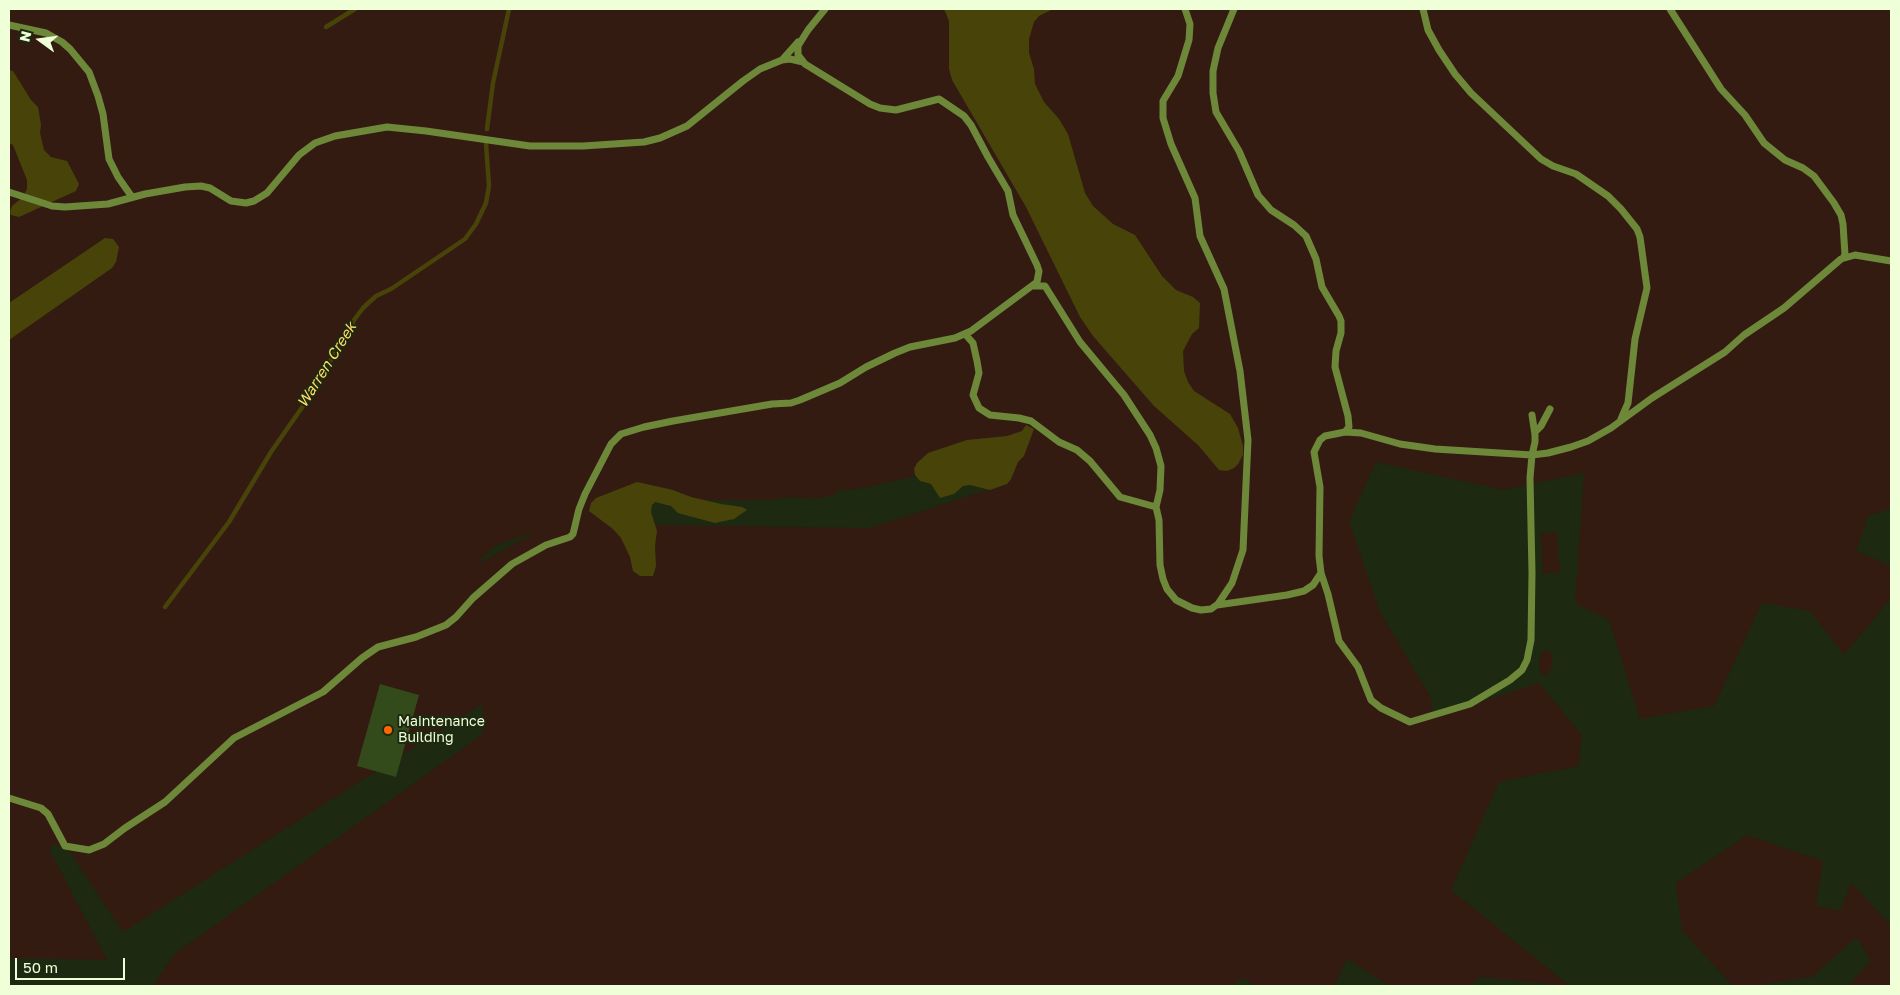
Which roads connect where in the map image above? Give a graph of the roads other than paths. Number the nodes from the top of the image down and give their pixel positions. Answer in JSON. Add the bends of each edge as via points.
{"nodes":[{"id":1,"x":825,"y":9,"type":"edge"},
{"id":2,"x":1185,"y":9,"type":"edge"},
{"id":3,"x":1234,"y":9,"type":"edge"},
{"id":4,"x":1423,"y":9,"type":"edge"},
{"id":5,"x":1670,"y":9,"type":"edge"},
{"id":6,"x":9,"y":25,"type":"edge"},
{"id":7,"x":805,"y":34,"type":"junction"},
{"id":8,"x":782,"y":60,"type":"junction"},
{"id":9,"x":803,"y":62,"type":"junction"},
{"id":10,"x":12,"y":193,"type":"edge"},
{"id":11,"x":132,"y":197,"type":"junction"},
{"id":12,"x":1845,"y":248,"type":"junction"},
{"id":13,"x":1855,"y":255,"type":"junction"},
{"id":14,"x":1843,"y":258,"type":"junction"},
{"id":15,"x":1891,"y":261,"type":"edge"},
{"id":16,"x":1039,"y":274,"type":"junction"},
{"id":17,"x":1034,"y":286,"type":"junction"},
{"id":18,"x":1045,"y":286,"type":"junction"},
{"id":19,"x":965,"y":334,"type":"junction"},
{"id":20,"x":1550,"y":409,"type":"dead end"},
{"id":21,"x":1532,"y":415,"type":"dead end"},
{"id":22,"x":1619,"y":422,"type":"junction"},
{"id":23,"x":1345,"y":432,"type":"junction"},
{"id":24,"x":1535,"y":432,"type":"junction"},
{"id":25,"x":1532,"y":454,"type":"junction"},
{"id":26,"x":1546,"y":454,"type":"junction"},
{"id":27,"x":1531,"y":469,"type":"junction"},
{"id":28,"x":1156,"y":507,"type":"junction"},
{"id":29,"x":1321,"y":573,"type":"junction"},
{"id":30,"x":1217,"y":605,"type":"junction"},
{"id":31,"x":9,"y":798,"type":"edge"}],
"edges":[{"from":1,"to":7,"type":"lane"},
{"from":2,"to":30,"type":"lane","via":[[1190,24],[1189,40],[1178,76],[1163,101],[1163,118],[1195,198],[1200,236],[1224,289],[1240,371],[1248,440],[1241,562],[1230,587]]},
{"from":3,"to":23,"type":"lane","via":[[1218,48],[1213,71],[1216,112],[1239,151],[1258,196],[1306,236],[1316,259],[1322,287],[1340,316],[1341,333],[1335,367],[1348,416],[1349,427]]},
{"from":4,"to":22,"type":"lane","via":[[1428,30],[1439,50],[1471,93],[1541,159],[1576,174],[1608,196],[1637,229],[1647,288],[1635,339],[1628,403]]},
{"from":5,"to":12,"type":"lane","via":[[1721,89],[1745,115],[1764,143],[1817,180],[1841,215]]},
{"from":6,"to":11,"type":"lane","via":[[46,33],[62,42],[89,72],[103,114],[109,160]]},
{"from":7,"to":8,"type":"lane"},
{"from":7,"to":9,"type":"lane","via":[[798,46],[798,56]]},
{"from":8,"to":9,"type":"lane"},
{"from":8,"to":11,"type":"lane","via":[[760,69],[686,126],[660,138],[609,145],[530,146],[387,127],[315,143],[299,155],[267,194],[254,201],[231,201],[201,186],[185,186]]},
{"from":9,"to":16,"type":"lane","via":[[880,108],[896,110],[939,99],[959,112],[971,125],[1008,191],[1013,215]]},
{"from":10,"to":11,"type":"lane","via":[[52,206],[104,205]]},
{"from":12,"to":13,"type":"lane"},
{"from":12,"to":14,"type":"lane"},
{"from":13,"to":14,"type":"lane"},
{"from":13,"to":15,"type":"lane"},
{"from":14,"to":22,"type":"lane","via":[[1725,352]]},
{"from":16,"to":17,"type":"lane"},
{"from":16,"to":18,"type":"lane"},
{"from":17,"to":18,"type":"lane"},
{"from":17,"to":19,"type":"lane"},
{"from":18,"to":28,"type":"lane","via":[[1080,342],[1124,395],[1150,435],[1161,466]]},
{"from":19,"to":28,"type":"lane","via":[[973,343],[978,360],[979,373],[973,395],[978,408],[990,415],[1031,422],[1059,442],[1077,450],[1120,497]]},
{"from":19,"to":31,"type":"lane","via":[[903,350],[840,383],[791,403],[644,426],[621,434],[611,444],[586,494],[570,537],[546,545],[512,564],[452,621],[424,634],[378,647],[323,692],[234,738],[165,802],[99,847],[89,850],[65,846],[48,814],[41,808]]},
{"from":20,"to":24,"type":"lane"},
{"from":21,"to":24,"type":"lane"},
{"from":22,"to":26,"type":"lane","via":[[1588,441]]},
{"from":23,"to":25,"type":"lane","via":[[1435,449]]},
{"from":23,"to":29,"type":"lane","via":[[1325,436],[1314,452],[1320,487],[1318,546]]},
{"from":24,"to":25,"type":"lane"},
{"from":25,"to":26,"type":"lane"},
{"from":25,"to":27,"type":"lane"},
{"from":26,"to":27,"type":"lane"},
{"from":27,"to":29,"type":"lane","via":[[1529,655],[1518,674],[1470,704],[1410,722],[1371,700],[1358,667],[1340,644]]},
{"from":28,"to":30,"type":"lane","via":[[1160,565],[1167,589],[1176,600],[1192,608],[1211,609]]},
{"from":29,"to":30,"type":"lane","via":[[1304,591]]}]}
